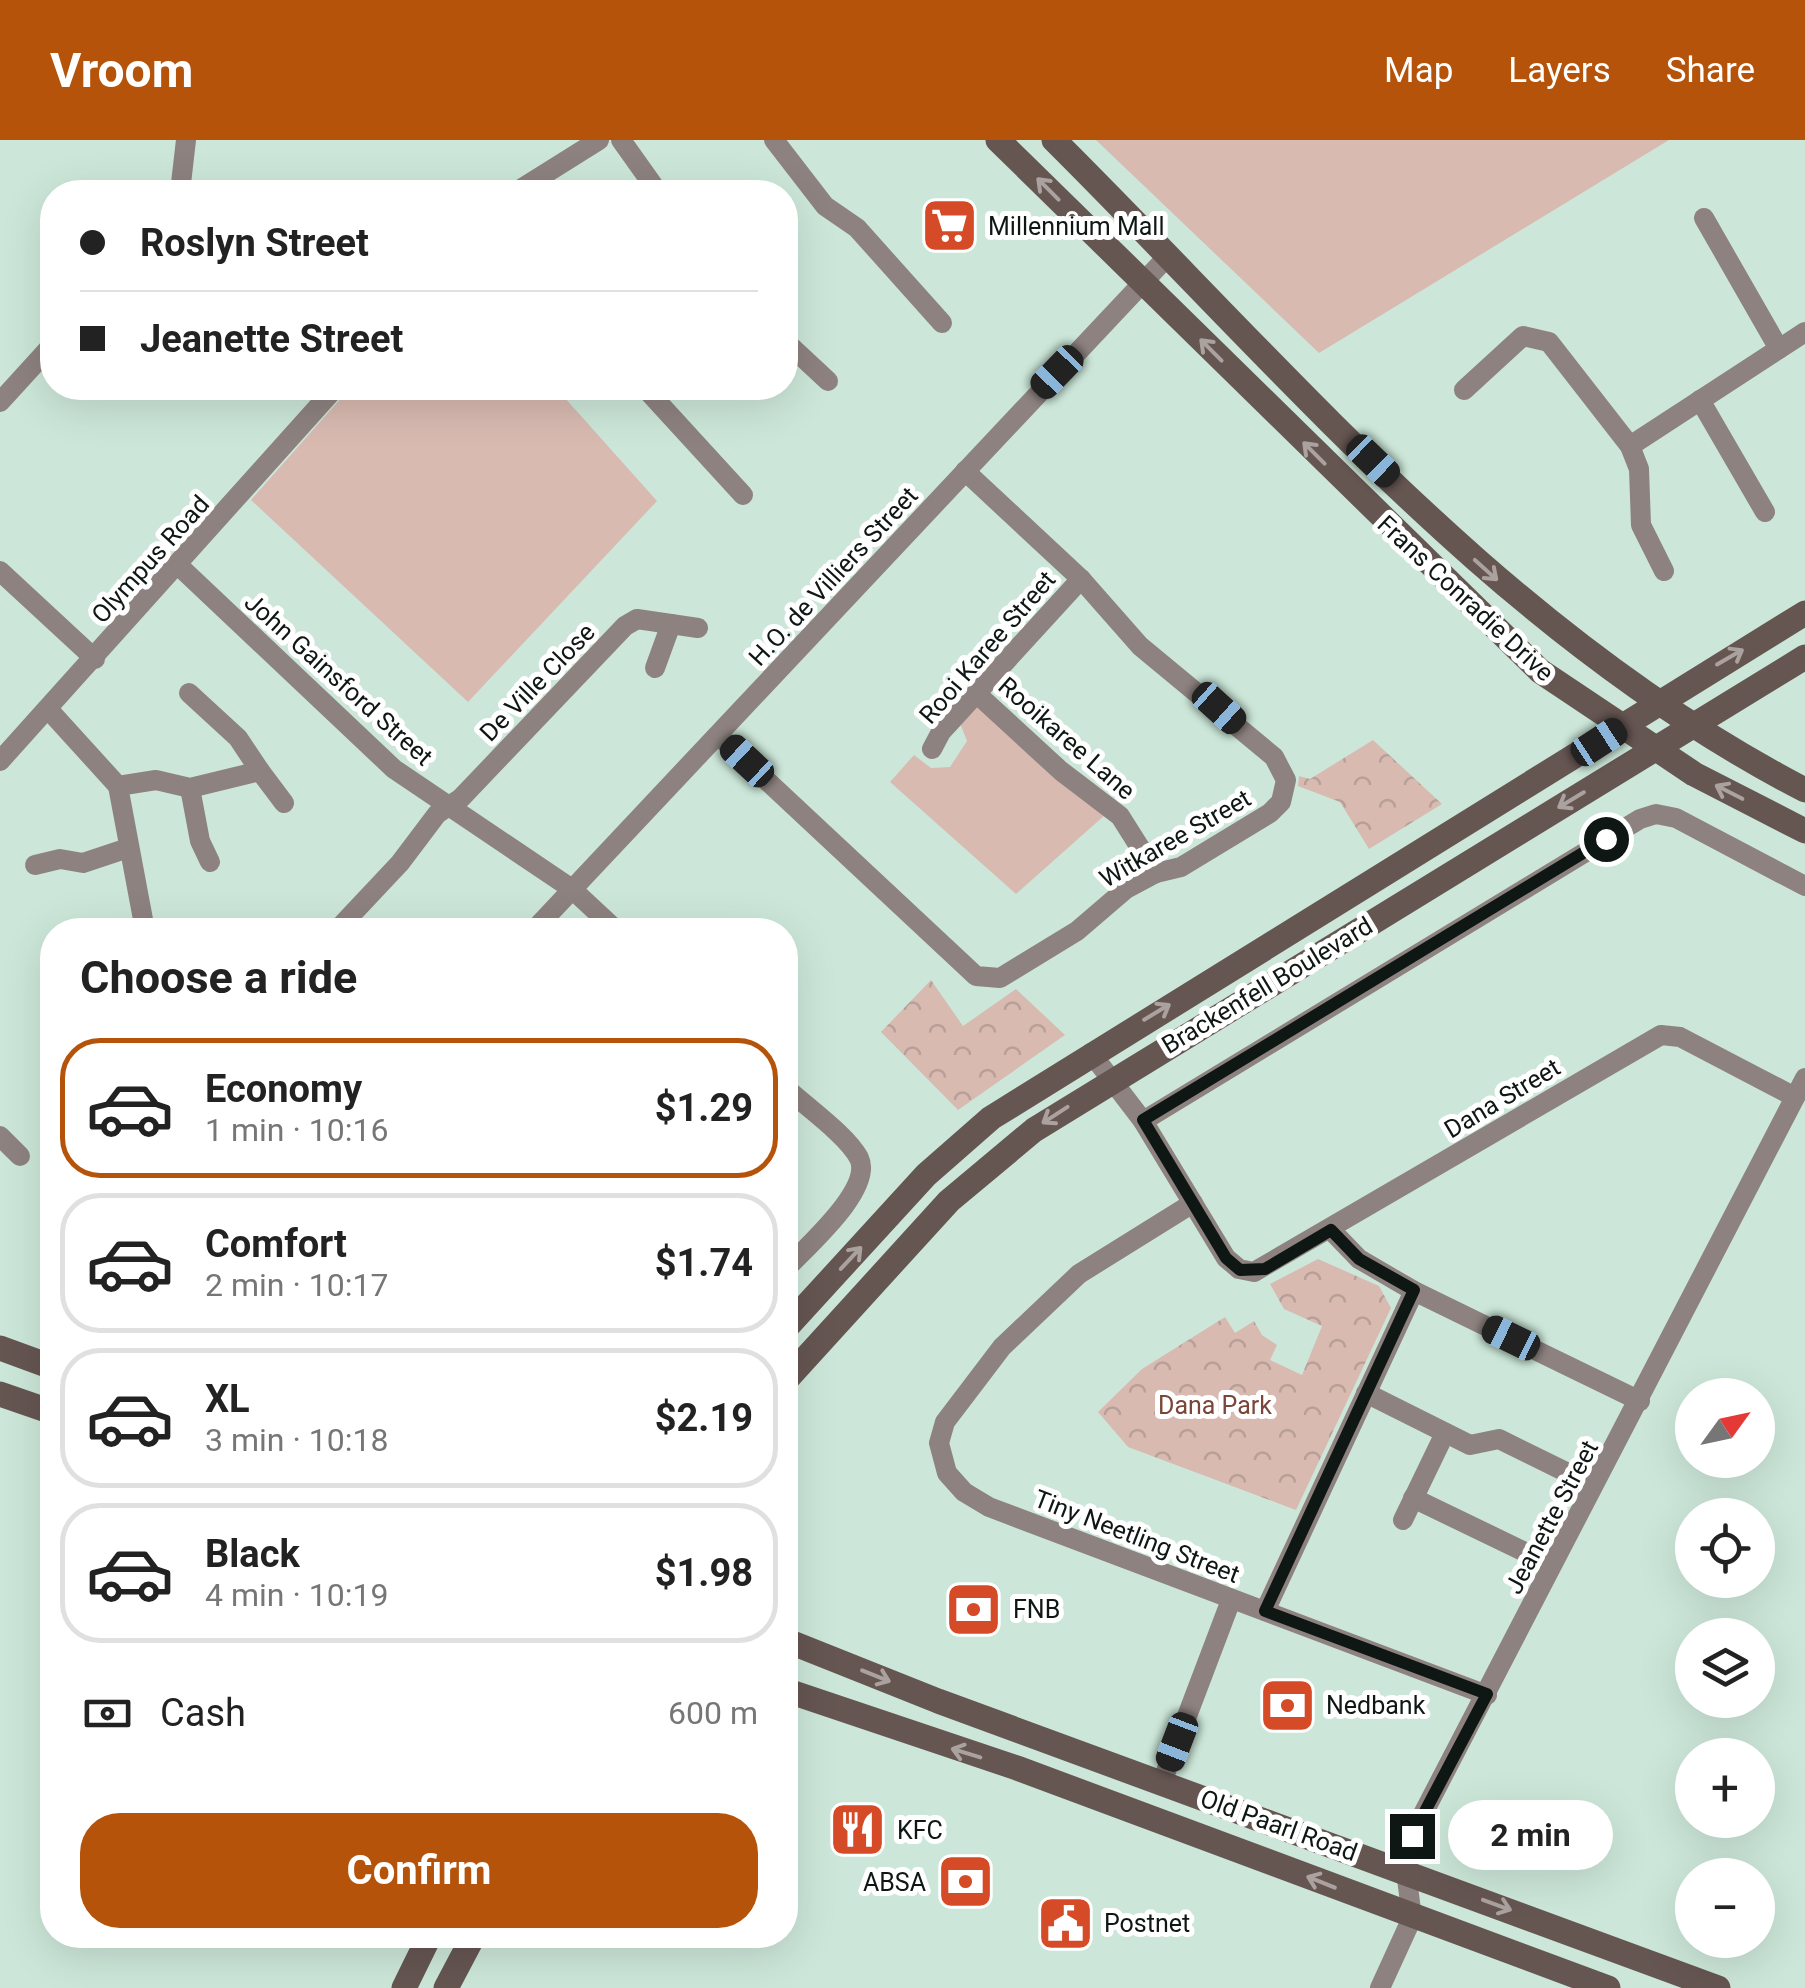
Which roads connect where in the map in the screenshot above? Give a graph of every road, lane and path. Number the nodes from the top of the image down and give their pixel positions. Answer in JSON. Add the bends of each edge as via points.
{"nodes":[{"id":1,"x":186,"y":140,"type":"edge"},
{"id":2,"x":620,"y":140,"type":"edge"},
{"id":3,"x":774,"y":140,"type":"edge"},
{"id":4,"x":998,"y":140,"type":"edge"},
{"id":5,"x":1054,"y":140,"type":"edge"},
{"id":6,"x":586,"y":143,"type":"edge"},
{"id":7,"x":181,"y":180,"type":"edge"},
{"id":8,"x":533,"y":180,"type":"edge"},
{"id":9,"x":649,"y":180,"type":"edge"},
{"id":10,"x":1704,"y":218,"type":"dead end"},
{"id":11,"x":1168,"y":256,"type":"junction"},
{"id":12,"x":1142,"y":282,"type":"junction"},
{"id":13,"x":942,"y":323,"type":"dead end"},
{"id":14,"x":1805,"y":332,"type":"edge"},
{"id":15,"x":1779,"y":348,"type":"junction"},
{"id":16,"x":798,"y":353,"type":"edge"},
{"id":17,"x":40,"y":355,"type":"edge"},
{"id":18,"x":8,"y":380,"type":"edge"},
{"id":19,"x":828,"y":381,"type":"dead end"},
{"id":20,"x":1464,"y":390,"type":"dead end"},
{"id":21,"x":324,"y":400,"type":"edge"},
{"id":22,"x":656,"y":400,"type":"edge"},
{"id":23,"x":1700,"y":400,"type":"junction"},
{"id":24,"x":0,"y":402,"type":"edge"},
{"id":25,"x":1630,"y":446,"type":"junction"},
{"id":26,"x":965,"y":470,"type":"junction"},
{"id":27,"x":743,"y":495,"type":"dead end"},
{"id":28,"x":1765,"y":512,"type":"dead end"},
{"id":29,"x":178,"y":566,"type":"junction"},
{"id":30,"x":1664,"y":571,"type":"dead end"},
{"id":31,"x":0,"y":572,"type":"edge"},
{"id":32,"x":1080,"y":579,"type":"junction"},
{"id":33,"x":1805,"y":613,"type":"edge"},
{"id":34,"x":671,"y":624,"type":"junction"},
{"id":35,"x":698,"y":628,"type":"dead end"},
{"id":36,"x":1805,"y":657,"type":"edge"},
{"id":37,"x":95,"y":659,"type":"junction"},
{"id":38,"x":655,"y":668,"type":"dead end"},
{"id":39,"x":189,"y":693,"type":"dead end"},
{"id":40,"x":976,"y":694,"type":"junction"},
{"id":41,"x":1658,"y":703,"type":"junction"},
{"id":42,"x":48,"y":709,"type":"junction"},
{"id":43,"x":1692,"y":726,"type":"junction"},
{"id":44,"x":1620,"y":728,"type":"junction"},
{"id":45,"x":718,"y":734,"type":"junction"},
{"id":46,"x":932,"y":749,"type":"dead end"},
{"id":47,"x":1654,"y":749,"type":"junction"},
{"id":48,"x":0,"y":761,"type":"edge"},
{"id":49,"x":260,"y":771,"type":"junction"},
{"id":50,"x":118,"y":786,"type":"junction"},
{"id":51,"x":190,"y":788,"type":"junction"},
{"id":52,"x":1805,"y":790,"type":"edge"},
{"id":53,"x":284,"y":803,"type":"dead end"},
{"id":54,"x":449,"y":806,"type":"junction"},
{"id":55,"x":1805,"y":831,"type":"edge"},
{"id":56,"x":128,"y":848,"type":"junction"},
{"id":57,"x":210,"y":862,"type":"dead end"},
{"id":58,"x":35,"y":865,"type":"dead end"},
{"id":59,"x":1156,"y":872,"type":"junction"},
{"id":60,"x":1805,"y":886,"type":"edge"},
{"id":61,"x":572,"y":889,"type":"junction"},
{"id":62,"x":143,"y":918,"type":"edge"},
{"id":63,"x":348,"y":918,"type":"edge"},
{"id":64,"x":545,"y":918,"type":"edge"},
{"id":65,"x":603,"y":918,"type":"edge"},
{"id":66,"x":1091,"y":1053,"type":"junction"},
{"id":67,"x":1113,"y":1078,"type":"junction"},
{"id":68,"x":1800,"y":1087,"type":"edge"},
{"id":69,"x":798,"y":1099,"type":"edge"},
{"id":70,"x":1143,"y":1120,"type":"junction"},
{"id":71,"x":0,"y":1136,"type":"edge"},
{"id":72,"x":20,"y":1156,"type":"dead end"},
{"id":73,"x":1193,"y":1202,"type":"junction"},
{"id":74,"x":1331,"y":1230,"type":"junction"},
{"id":75,"x":798,"y":1256,"type":"edge"},
{"id":76,"x":1414,"y":1290,"type":"junction"},
{"id":77,"x":798,"y":1315,"type":"edge"},
{"id":78,"x":0,"y":1348,"type":"edge"},
{"id":79,"x":40,"y":1363,"type":"edge"},
{"id":80,"x":798,"y":1367,"type":"edge"},
{"id":81,"x":0,"y":1394,"type":"edge"},
{"id":82,"x":1366,"y":1394,"type":"junction"},
{"id":83,"x":1640,"y":1401,"type":"junction"},
{"id":84,"x":40,"y":1408,"type":"edge"},
{"id":85,"x":1445,"y":1433,"type":"junction"},
{"id":86,"x":1568,"y":1473,"type":"dead end"},
{"id":87,"x":1413,"y":1498,"type":"junction"},
{"id":88,"x":1403,"y":1520,"type":"dead end"},
{"id":89,"x":1527,"y":1553,"type":"dead end"},
{"id":90,"x":1232,"y":1600,"type":"junction"},
{"id":91,"x":1265,"y":1611,"type":"junction"},
{"id":92,"x":798,"y":1645,"type":"edge"},
{"id":93,"x":798,"y":1694,"type":"edge"},
{"id":94,"x":1487,"y":1694,"type":"junction"},
{"id":95,"x":1162,"y":1782,"type":"junction"},
{"id":96,"x":1406,"y":1872,"type":"junction"},
{"id":97,"x":1412,"y":1918,"type":"junction"},
{"id":98,"x":424,"y":1948,"type":"edge"},
{"id":99,"x":467,"y":1948,"type":"edge"},
{"id":100,"x":404,"y":1988,"type":"edge"},
{"id":101,"x":446,"y":1988,"type":"edge"},
{"id":102,"x":1380,"y":1988,"type":"edge"},
{"id":103,"x":1608,"y":1988,"type":"edge"},
{"id":104,"x":1718,"y":1988,"type":"edge"}],
"edges":[{"from":1,"to":7,"type":"street"},
{"from":2,"to":9,"type":"street"},
{"from":3,"to":13,"type":"street","via":[[825,206],[857,228]]},
{"from":12,"to":4,"type":"street","name":"Frans Conradie Drive","one_way":true},
{"from":5,"to":11,"type":"street","name":"Frans Conradie Drive"},
{"from":6,"to":8,"type":"street"},
{"from":10,"to":15,"type":"street"},
{"from":11,"to":12,"type":"street","name":"H.O. de Villiers Street"},
{"from":11,"to":41,"type":"street","name":"Frans Conradie Drive","one_way":true,"via":[[1483,568],[1577,647]]},
{"from":12,"to":26,"type":"street","name":"H.O. de Villiers Street"},
{"from":44,"to":12,"type":"street","name":"Frans Conradie Drive","one_way":true,"via":[[1500,636]]},
{"from":14,"to":15,"type":"street"},
{"from":15,"to":23,"type":"street"},
{"from":16,"to":19,"type":"street"},
{"from":17,"to":18,"type":"street"},
{"from":18,"to":24,"type":"street"},
{"from":20,"to":25,"type":"street","via":[[1511,344],[1538,337],[1564,358]]},
{"from":21,"to":29,"type":"street","name":"Olympus Road"},
{"from":22,"to":27,"type":"street"},
{"from":23,"to":25,"type":"street"},
{"from":23,"to":28,"type":"street"},
{"from":25,"to":30,"type":"street","via":[[1641,526]]},
{"from":26,"to":32,"type":"street","name":"Witkaree Street"},
{"from":26,"to":45,"type":"street","name":"H.O. de Villiers Street"},
{"from":29,"to":37,"type":"street","name":"Olympus Road"},
{"from":29,"to":54,"type":"street","name":"John Gainsford Street","via":[[394,769]]},
{"from":31,"to":37,"type":"street"},
{"from":32,"to":40,"type":"street","name":"Rooi Karee Street"},
{"from":32,"to":59,"type":"street","name":"Witkaree Street","via":[[1140,646],[1284,771],[1286,788],[1276,808],[1182,867]]},
{"from":41,"to":33,"type":"street","name":"Brackenfell Boulevard","one_way":true},
{"from":34,"to":35,"type":"street","name":"De Ville Close"},
{"from":34,"to":38,"type":"street"},
{"from":34,"to":54,"type":"street","name":"De Ville Close","via":[[637,620],[626,626]]},
{"from":36,"to":43,"type":"street","name":"Brackenfell Boulevard"},
{"from":37,"to":42,"type":"street","name":"Olympus Road"},
{"from":39,"to":49,"type":"street","via":[[238,738]]},
{"from":40,"to":46,"type":"street","name":"Rooi Karee Street"},
{"from":40,"to":59,"type":"street","name":"Rooikaree Lane","via":[[1120,816]]},
{"from":41,"to":43,"type":"street","name":"Frans Conradie Drive"},
{"from":41,"to":44,"type":"street","name":"Brackenfell Boulevard"},
{"from":42,"to":48,"type":"street","name":"Olympus Road"},
{"from":42,"to":50,"type":"street"},
{"from":43,"to":47,"type":"street","name":"Brackenfell Boulevard"},
{"from":43,"to":52,"type":"street","name":"Frans Conradie Drive"},
{"from":44,"to":47,"type":"street","name":"Frans Conradie Drive"},
{"from":66,"to":44,"type":"street","name":"Brackenfell Boulevard","one_way":true},
{"from":45,"to":59,"type":"street","name":"Witkaree Street","via":[[976,976],[1000,978]]},
{"from":45,"to":61,"type":"street","name":"H.O. de Villiers Street"},
{"from":55,"to":47,"type":"street","name":"Frans Conradie Drive","one_way":true},
{"from":47,"to":67,"type":"street","name":"Brackenfell Boulevard","one_way":true},
{"from":49,"to":51,"type":"street"},
{"from":49,"to":53,"type":"street"},
{"from":50,"to":51,"type":"street","via":[[156,780]]},
{"from":50,"to":56,"type":"street"},
{"from":51,"to":57,"type":"street"},
{"from":54,"to":61,"type":"street","name":"John Gainsford Street"},
{"from":54,"to":63,"type":"street","name":"De Ville Close"},
{"from":56,"to":58,"type":"street","via":[[84,863]]},
{"from":56,"to":62,"type":"street"},
{"from":60,"to":70,"type":"street","via":[[1676,818],[1640,819]]},
{"from":61,"to":64,"type":"street","name":"H.O. de Villiers Street"},
{"from":61,"to":65,"type":"street","name":"John Gainsford Street"},
{"from":66,"to":67,"type":"street"},
{"from":77,"to":66,"type":"street","name":"Brackenfell Boulevard","one_way":true,"via":[[960,1142]]},
{"from":67,"to":70,"type":"street"},
{"from":67,"to":80,"type":"street","name":"Brackenfell Boulevard","one_way":true,"via":[[980,1172]]},
{"from":68,"to":74,"type":"street","name":"Dana Street","via":[[1680,1037],[1661,1036]]},
{"from":68,"to":83,"type":"street","name":"Jeanette Street"},
{"from":69,"to":75,"type":"street","via":[[854,1150],[862,1170],[857,1190]]},
{"from":70,"to":73,"type":"street"},
{"from":71,"to":72,"type":"street"},
{"from":73,"to":74,"type":"street","name":"Dana Street","via":[[1240,1270],[1265,1269]]},
{"from":73,"to":90,"type":"street","name":"Tiny Neetling Street","via":[[1079,1274],[1002,1347],[945,1422],[939,1443],[946,1473],[989,1506]]},
{"from":74,"to":76,"type":"street","via":[[1359,1259]]},
{"from":76,"to":82,"type":"street"},
{"from":76,"to":83,"type":"street"},
{"from":78,"to":79,"type":"street"},
{"from":81,"to":84,"type":"street"},
{"from":82,"to":85,"type":"street"},
{"from":82,"to":91,"type":"street"},
{"from":83,"to":94,"type":"street","name":"Jeanette Street"},
{"from":85,"to":86,"type":"street","via":[[1470,1445],[1499,1439]]},
{"from":85,"to":87,"type":"street"},
{"from":87,"to":88,"type":"street"},
{"from":87,"to":89,"type":"street"},
{"from":90,"to":91,"type":"street","name":"Tiny Neetling Street"},
{"from":90,"to":95,"type":"street"},
{"from":91,"to":94,"type":"street","name":"Tiny Neetling Street"},
{"from":92,"to":95,"type":"street","name":"Old Paarl Road","one_way":true},
{"from":97,"to":93,"type":"street","name":"Old Paarl Road","one_way":true,"via":[[1017,1768]]},
{"from":94,"to":96,"type":"street","name":"Jeanette Street","via":[[1412,1836]]},
{"from":95,"to":96,"type":"street","name":"Old Paarl Road"},
{"from":96,"to":97,"type":"street","name":"Jeanette Street"},
{"from":96,"to":104,"type":"street","name":"Old Paarl Road","one_way":true},
{"from":97,"to":102,"type":"street"},
{"from":97,"to":103,"type":"street","name":"Old Paarl Road"},
{"from":98,"to":100,"type":"street"},
{"from":99,"to":101,"type":"street"}]}
